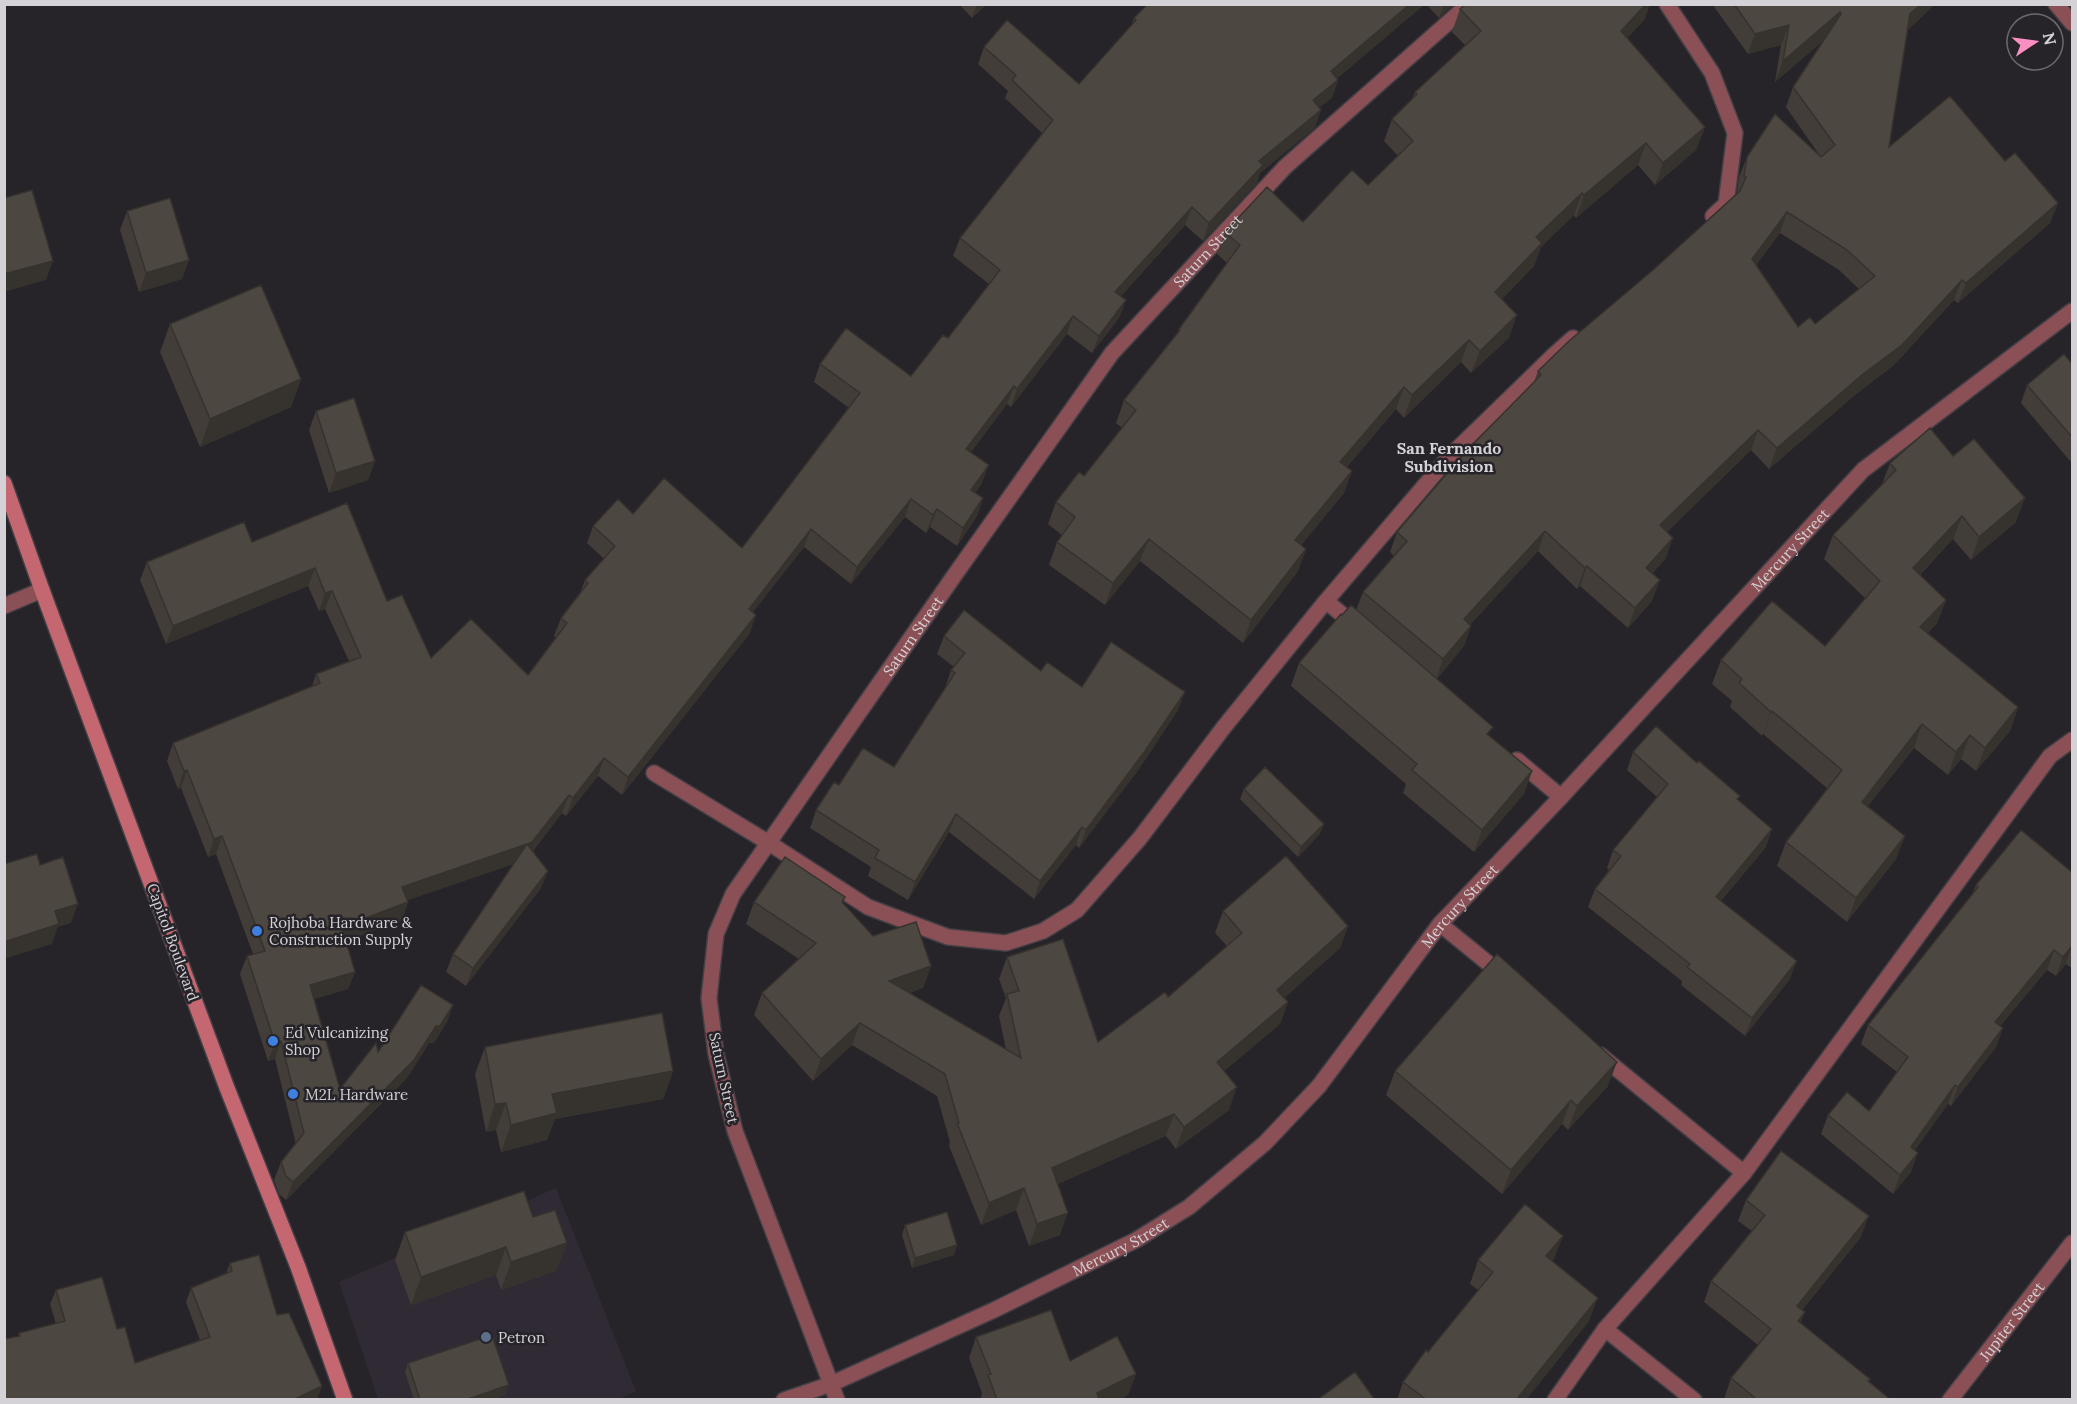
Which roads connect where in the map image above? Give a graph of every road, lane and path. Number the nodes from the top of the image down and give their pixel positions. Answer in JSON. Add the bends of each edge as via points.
{"nodes":[{"id":1,"x":1469,"y":4,"type":"edge"},
{"id":2,"x":1667,"y":4,"type":"edge"},
{"id":3,"x":2056,"y":4,"type":"edge"},
{"id":4,"x":2073,"y":23,"type":"edge"},
{"id":5,"x":1700,"y":228,"type":"edge"},
{"id":6,"x":2073,"y":311,"type":"edge"},
{"id":7,"x":1589,"y":326,"type":"edge"},
{"id":8,"x":4,"y":483,"type":"edge"},
{"id":9,"x":42,"y":590,"type":"junction"},
{"id":10,"x":1326,"y":601,"type":"junction"},
{"id":11,"x":4,"y":606,"type":"edge"},
{"id":12,"x":1371,"y":639,"type":"edge"},
{"id":13,"x":2073,"y":740,"type":"edge"},
{"id":14,"x":1506,"y":752,"type":"edge"},
{"id":15,"x":654,"y":773,"type":"dead end"},
{"id":16,"x":1561,"y":797,"type":"junction"},
{"id":17,"x":769,"y":843,"type":"junction"},
{"id":18,"x":1440,"y":924,"type":"junction"},
{"id":19,"x":1513,"y":984,"type":"edge"},
{"id":20,"x":1587,"y":1045,"type":"edge"},
{"id":21,"x":1744,"y":1173,"type":"junction"},
{"id":22,"x":2073,"y":1243,"type":"edge"},
{"id":23,"x":1605,"y":1329,"type":"junction"},
{"id":24,"x":831,"y":1384,"type":"junction"},
{"id":25,"x":345,"y":1400,"type":"edge"},
{"id":26,"x":784,"y":1400,"type":"edge"},
{"id":27,"x":837,"y":1400,"type":"edge"},
{"id":28,"x":1555,"y":1400,"type":"edge"},
{"id":29,"x":1694,"y":1400,"type":"edge"},
{"id":30,"x":1950,"y":1400,"type":"edge"}],
"edges":[{"from":1,"to":17,"type":"street","name":"Saturn Street","via":[[1285,167],[1112,353]]},
{"from":2,"to":5,"type":"street","via":[[1712,74],[1735,133],[1726,204]]},
{"from":3,"to":4,"type":"street"},
{"from":6,"to":16,"type":"street","name":"Mercury Street","via":[[1863,470]]},
{"from":7,"to":10,"type":"street","via":[[1449,457]]},
{"from":8,"to":9,"type":"main road","name":"Capitol Boulevard"},
{"from":9,"to":11,"type":"street"},
{"from":9,"to":25,"type":"main road","name":"Capitol Boulevard"},
{"from":10,"to":12,"type":"street"},
{"from":10,"to":17,"type":"street","via":[[1140,838],[1077,909],[1043,931],[1006,943],[948,937],[868,906]]},
{"from":13,"to":21,"type":"street","via":[[2050,756]]},
{"from":14,"to":16,"type":"street"},
{"from":15,"to":17,"type":"street"},
{"from":16,"to":18,"type":"street","name":"Mercury Street"},
{"from":17,"to":24,"type":"street","name":"Saturn Street","via":[[733,894],[716,934],[709,998],[716,1054],[735,1131]]},
{"from":18,"to":19,"type":"street"},
{"from":18,"to":24,"type":"street","name":"Mercury Street","via":[[1319,1086],[1265,1143],[1189,1207],[1136,1240],[1015,1300]]},
{"from":20,"to":21,"type":"street"},
{"from":21,"to":23,"type":"street"},
{"from":22,"to":30,"type":"street","name":"Jupiter Street"},
{"from":23,"to":28,"type":"street"},
{"from":23,"to":29,"type":"street"},
{"from":24,"to":26,"type":"street","name":"Mercury Street"},
{"from":24,"to":27,"type":"street","name":"Saturn Street"}]}
